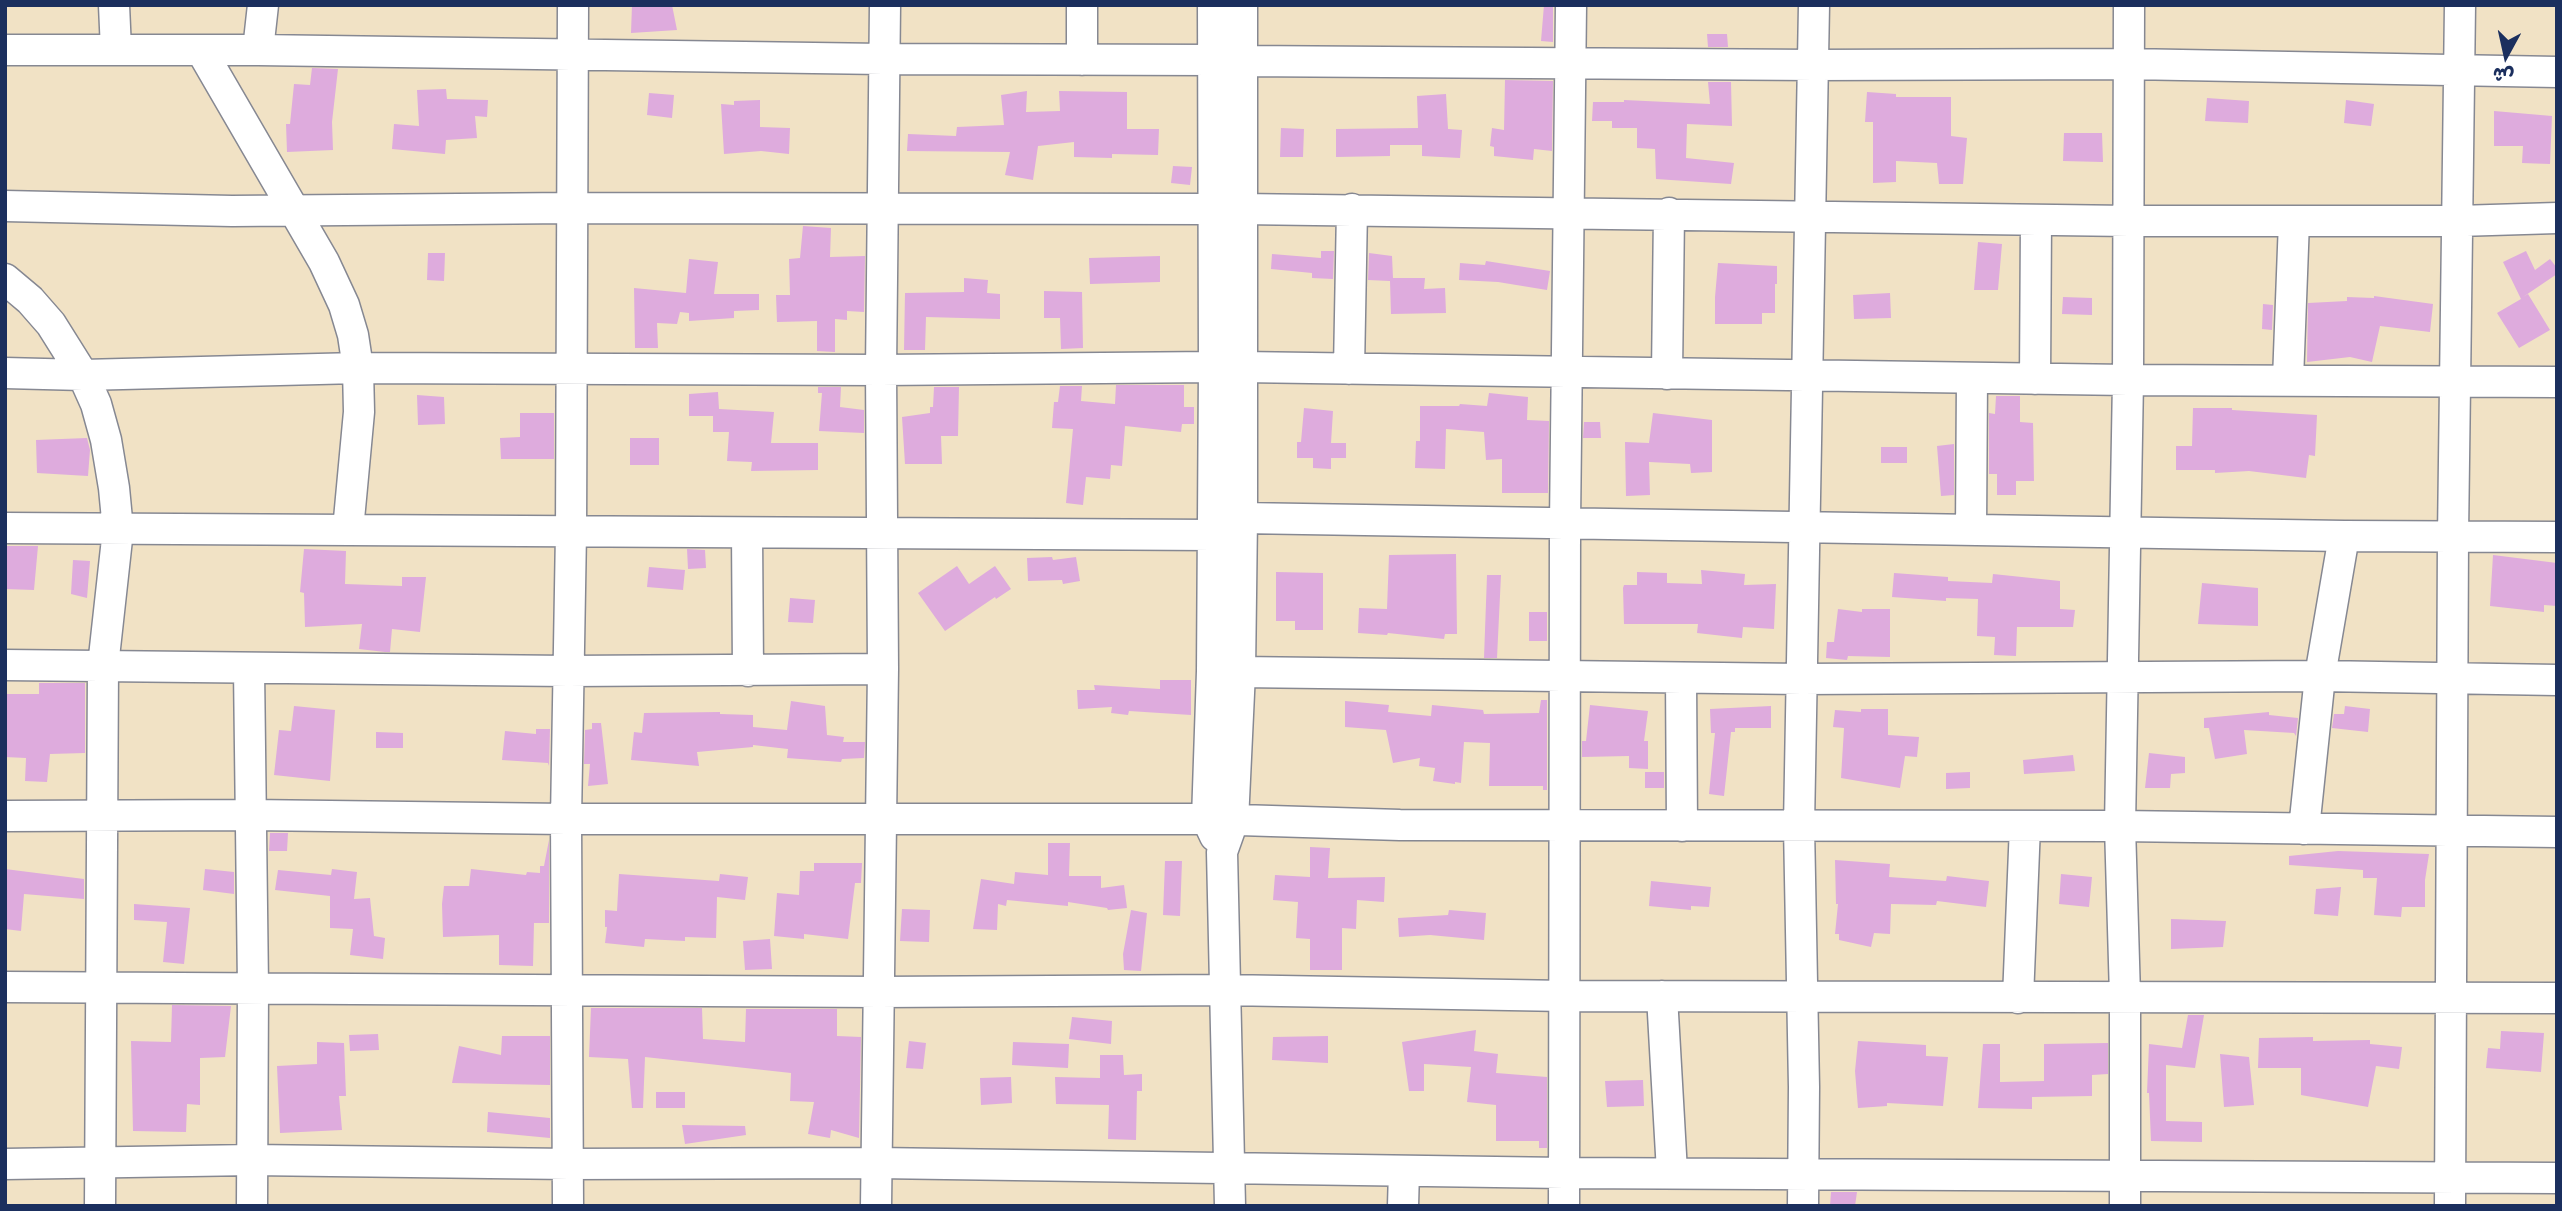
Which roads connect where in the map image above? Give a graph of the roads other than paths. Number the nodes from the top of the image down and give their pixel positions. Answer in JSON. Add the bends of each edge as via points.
{"nodes":[{"id":1,"x":114,"y":5,"type":"edge"},
{"id":2,"x":263,"y":5,"type":"edge"},
{"id":3,"x":573,"y":5,"type":"edge"},
{"id":4,"x":885,"y":5,"type":"edge"},
{"id":5,"x":1082,"y":5,"type":"edge"},
{"id":6,"x":1213,"y":5,"type":"edge"},
{"id":7,"x":1242,"y":5,"type":"edge"},
{"id":8,"x":1571,"y":5,"type":"edge"},
{"id":9,"x":1814,"y":5,"type":"edge"},
{"id":10,"x":2129,"y":5,"type":"edge"},
{"id":11,"x":2460,"y":5,"type":"edge"},
{"id":12,"x":5,"y":50,"type":"edge"},
{"id":13,"x":116,"y":50,"type":"junction"},
{"id":14,"x":201,"y":50,"type":"junction"},
{"id":15,"x":258,"y":50,"type":"junction"},
{"id":16,"x":573,"y":55,"type":"junction"},
{"id":17,"x":883,"y":59,"type":"junction"},
{"id":18,"x":1082,"y":60,"type":"junction"},
{"id":19,"x":1228,"y":60,"type":"junction"},
{"id":20,"x":1571,"y":63,"type":"junction"},
{"id":21,"x":2128,"y":64,"type":"junction"},
{"id":22,"x":1814,"y":65,"type":"junction"},
{"id":23,"x":2459,"y":71,"type":"junction"},
{"id":24,"x":2557,"y":72,"type":"edge"},
{"id":25,"x":5,"y":206,"type":"edge"},
{"id":26,"x":571,"y":208,"type":"junction"},
{"id":27,"x":1227,"y":209,"type":"junction"},
{"id":28,"x":1352,"y":209,"type":"junction"},
{"id":29,"x":883,"y":210,"type":"junction"},
{"id":30,"x":296,"y":211,"type":"junction"},
{"id":31,"x":1570,"y":212,"type":"junction"},
{"id":32,"x":1669,"y":213,"type":"junction"},
{"id":33,"x":1810,"y":215,"type":"junction"},
{"id":34,"x":2557,"y":218,"type":"edge"},
{"id":35,"x":2036,"y":220,"type":"junction"},
{"id":36,"x":2129,"y":221,"type":"junction"},
{"id":37,"x":2294,"y":221,"type":"junction"},
{"id":38,"x":2458,"y":221,"type":"junction"},
{"id":39,"x":5,"y":279,"type":"edge"},
{"id":40,"x":1228,"y":367,"type":"junction"},
{"id":41,"x":358,"y":368,"type":"junction"},
{"id":42,"x":571,"y":368,"type":"junction"},
{"id":43,"x":1349,"y":369,"type":"junction"},
{"id":44,"x":881,"y":370,"type":"junction"},
{"id":45,"x":5,"y":373,"type":"edge"},
{"id":46,"x":1567,"y":373,"type":"junction"},
{"id":47,"x":1667,"y":374,"type":"junction"},
{"id":48,"x":1807,"y":374,"type":"junction"},
{"id":49,"x":83,"y":376,"type":"junction"},
{"id":50,"x":1972,"y":378,"type":"junction"},
{"id":51,"x":2035,"y":379,"type":"junction"},
{"id":52,"x":2128,"y":380,"type":"junction"},
{"id":53,"x":2288,"y":380,"type":"junction"},
{"id":54,"x":2557,"y":382,"type":"edge"},
{"id":55,"x":2455,"y":383,"type":"junction"},
{"id":56,"x":1242,"y":518,"type":"junction"},
{"id":57,"x":1565,"y":523,"type":"junction"},
{"id":58,"x":1804,"y":527,"type":"junction"},
{"id":59,"x":5,"y":528,"type":"edge"},
{"id":60,"x":118,"y":530,"type":"junction"},
{"id":61,"x":348,"y":530,"type":"junction"},
{"id":62,"x":1971,"y":530,"type":"junction"},
{"id":63,"x":2126,"y":531,"type":"junction"},
{"id":64,"x":571,"y":532,"type":"junction"},
{"id":65,"x":747,"y":533,"type":"junction"},
{"id":66,"x":883,"y":533,"type":"junction"},
{"id":67,"x":1212,"y":535,"type":"junction"},
{"id":68,"x":2344,"y":536,"type":"junction"},
{"id":69,"x":2453,"y":536,"type":"junction"},
{"id":70,"x":2557,"y":537,"type":"edge"},
{"id":71,"x":5,"y":666,"type":"edge"},
{"id":72,"x":103,"y":666,"type":"junction"},
{"id":73,"x":248,"y":669,"type":"junction"},
{"id":74,"x":883,"y":669,"type":"junction"},
{"id":75,"x":568,"y":671,"type":"junction"},
{"id":76,"x":748,"y":671,"type":"junction"},
{"id":77,"x":1240,"y":671,"type":"junction"},
{"id":78,"x":2123,"y":676,"type":"junction"},
{"id":79,"x":2320,"y":676,"type":"junction"},
{"id":80,"x":1565,"y":677,"type":"junction"},
{"id":81,"x":1681,"y":678,"type":"junction"},
{"id":82,"x":1802,"y":679,"type":"junction"},
{"id":83,"x":2454,"y":679,"type":"junction"},
{"id":84,"x":2557,"y":680,"type":"edge"},
{"id":85,"x":251,"y":815,"type":"junction"},
{"id":86,"x":5,"y":816,"type":"edge"},
{"id":87,"x":102,"y":816,"type":"junction"},
{"id":88,"x":566,"y":819,"type":"junction"},
{"id":89,"x":880,"y":820,"type":"junction"},
{"id":90,"x":1220,"y":820,"type":"junction"},
{"id":91,"x":1566,"y":826,"type":"junction"},
{"id":92,"x":1682,"y":826,"type":"junction"},
{"id":93,"x":1799,"y":826,"type":"junction"},
{"id":94,"x":2025,"y":826,"type":"junction"},
{"id":95,"x":2120,"y":826,"type":"junction"},
{"id":96,"x":2304,"y":829,"type":"junction"},
{"id":97,"x":2453,"y":830,"type":"junction"},
{"id":98,"x":2557,"y":832,"type":"edge"},
{"id":99,"x":5,"y":987,"type":"edge"},
{"id":100,"x":253,"y":987,"type":"junction"},
{"id":101,"x":102,"y":989,"type":"junction"},
{"id":102,"x":566,"y":990,"type":"junction"},
{"id":103,"x":1224,"y":990,"type":"junction"},
{"id":104,"x":879,"y":992,"type":"junction"},
{"id":105,"x":1566,"y":996,"type":"junction"},
{"id":106,"x":1662,"y":996,"type":"junction"},
{"id":107,"x":1803,"y":996,"type":"junction"},
{"id":108,"x":2125,"y":996,"type":"junction"},
{"id":109,"x":2452,"y":997,"type":"junction"},
{"id":110,"x":2018,"y":998,"type":"junction"},
{"id":111,"x":2557,"y":998,"type":"edge"},
{"id":112,"x":252,"y":1160,"type":"junction"},
{"id":113,"x":100,"y":1162,"type":"junction"},
{"id":114,"x":877,"y":1163,"type":"junction"},
{"id":115,"x":5,"y":1164,"type":"edge"},
{"id":116,"x":569,"y":1164,"type":"junction"},
{"id":117,"x":1230,"y":1169,"type":"junction"},
{"id":118,"x":1404,"y":1171,"type":"junction"},
{"id":119,"x":1672,"y":1172,"type":"junction"},
{"id":120,"x":1564,"y":1173,"type":"junction"},
{"id":121,"x":1804,"y":1174,"type":"junction"},
{"id":122,"x":2557,"y":1178,"type":"edge"},
{"id":123,"x":2124,"y":1191,"type":"edge"},
{"id":124,"x":2450,"y":1192,"type":"edge"},
{"id":125,"x":100,"y":1206,"type":"edge"},
{"id":126,"x":252,"y":1206,"type":"edge"},
{"id":127,"x":568,"y":1206,"type":"edge"},
{"id":128,"x":876,"y":1206,"type":"edge"},
{"id":129,"x":1230,"y":1206,"type":"edge"},
{"id":130,"x":1403,"y":1206,"type":"edge"},
{"id":131,"x":1564,"y":1206,"type":"edge"},
{"id":132,"x":1803,"y":1206,"type":"edge"}],
"edges":[{"from":1,"to":13,"type":"street"},
{"from":2,"to":15,"type":"street"},
{"from":3,"to":16,"type":"street"},
{"from":4,"to":17,"type":"street"},
{"from":5,"to":18,"type":"street"},
{"from":6,"to":19,"type":"street"},
{"from":7,"to":19,"type":"street"},
{"from":8,"to":20,"type":"street"},
{"from":9,"to":22,"type":"street"},
{"from":10,"to":21,"type":"street"},
{"from":11,"to":23,"type":"street"},
{"from":12,"to":13,"type":"street"},
{"from":13,"to":14,"type":"street"},
{"from":14,"to":15,"type":"street"},
{"from":14,"to":30,"type":"street"},
{"from":15,"to":16,"type":"street"},
{"from":16,"to":17,"type":"street"},
{"from":16,"to":26,"type":"street"},
{"from":17,"to":18,"type":"street"},
{"from":17,"to":29,"type":"street"},
{"from":18,"to":19,"type":"street"},
{"from":19,"to":20,"type":"street"},
{"from":19,"to":27,"type":"street"},
{"from":20,"to":22,"type":"street"},
{"from":20,"to":31,"type":"street"},
{"from":21,"to":22,"type":"street"},
{"from":21,"to":23,"type":"street"},
{"from":21,"to":36,"type":"street"},
{"from":22,"to":33,"type":"street"},
{"from":23,"to":24,"type":"street"},
{"from":23,"to":38,"type":"street"},
{"from":25,"to":30,"type":"street"},
{"from":26,"to":29,"type":"street"},
{"from":26,"to":30,"type":"street"},
{"from":26,"to":42,"type":"street"},
{"from":27,"to":28,"type":"street"},
{"from":27,"to":29,"type":"street"},
{"from":27,"to":40,"type":"street"},
{"from":28,"to":31,"type":"street"},
{"from":28,"to":43,"type":"street"},
{"from":29,"to":44,"type":"street"},
{"from":30,"to":41,"type":"street","via":[[344,305]]},
{"from":31,"to":32,"type":"street"},
{"from":31,"to":46,"type":"street"},
{"from":32,"to":33,"type":"street"},
{"from":32,"to":47,"type":"street"},
{"from":33,"to":35,"type":"street"},
{"from":33,"to":48,"type":"street"},
{"from":34,"to":38,"type":"street"},
{"from":35,"to":36,"type":"street"},
{"from":35,"to":51,"type":"street"},
{"from":36,"to":37,"type":"street"},
{"from":36,"to":52,"type":"street"},
{"from":37,"to":38,"type":"street"},
{"from":37,"to":53,"type":"street"},
{"from":38,"to":55,"type":"street"},
{"from":39,"to":49,"type":"street","via":[[51,324]]},
{"from":40,"to":43,"type":"street"},
{"from":40,"to":44,"type":"street"},
{"from":40,"to":56,"type":"street"},
{"from":40,"to":67,"type":"street"},
{"from":41,"to":42,"type":"street"},
{"from":41,"to":49,"type":"street"},
{"from":41,"to":61,"type":"street","via":[[359,412]]},
{"from":42,"to":44,"type":"street"},
{"from":42,"to":64,"type":"street"},
{"from":43,"to":46,"type":"street"},
{"from":44,"to":66,"type":"street"},
{"from":45,"to":49,"type":"street"},
{"from":46,"to":47,"type":"street"},
{"from":46,"to":57,"type":"street"},
{"from":47,"to":48,"type":"street"},
{"from":48,"to":50,"type":"street"},
{"from":48,"to":58,"type":"street"},
{"from":49,"to":60,"type":"street","via":[[106,440]]},
{"from":50,"to":51,"type":"street"},
{"from":50,"to":62,"type":"street"},
{"from":51,"to":52,"type":"street"},
{"from":52,"to":53,"type":"street"},
{"from":52,"to":63,"type":"street"},
{"from":53,"to":55,"type":"street"},
{"from":54,"to":55,"type":"street"},
{"from":55,"to":69,"type":"street"},
{"from":56,"to":57,"type":"street"},
{"from":56,"to":77,"type":"street"},
{"from":57,"to":58,"type":"street"},
{"from":57,"to":80,"type":"street"},
{"from":58,"to":62,"type":"street"},
{"from":58,"to":82,"type":"street"},
{"from":59,"to":60,"type":"street"},
{"from":60,"to":61,"type":"street"},
{"from":60,"to":72,"type":"street"},
{"from":61,"to":64,"type":"street"},
{"from":62,"to":63,"type":"street"},
{"from":63,"to":68,"type":"street"},
{"from":63,"to":78,"type":"street"},
{"from":64,"to":65,"type":"street"},
{"from":64,"to":75,"type":"street"},
{"from":65,"to":66,"type":"street"},
{"from":65,"to":76,"type":"street"},
{"from":66,"to":67,"type":"street"},
{"from":66,"to":74,"type":"street"},
{"from":67,"to":90,"type":"street"},
{"from":68,"to":69,"type":"street"},
{"from":68,"to":79,"type":"street"},
{"from":69,"to":70,"type":"street"},
{"from":69,"to":83,"type":"street"},
{"from":71,"to":72,"type":"street"},
{"from":72,"to":73,"type":"street"},
{"from":72,"to":87,"type":"street"},
{"from":73,"to":75,"type":"street"},
{"from":73,"to":85,"type":"street"},
{"from":74,"to":76,"type":"street"},
{"from":74,"to":89,"type":"street"},
{"from":75,"to":76,"type":"street"},
{"from":75,"to":88,"type":"street"},
{"from":77,"to":80,"type":"street"},
{"from":77,"to":90,"type":"street"},
{"from":78,"to":79,"type":"street"},
{"from":78,"to":82,"type":"street"},
{"from":78,"to":95,"type":"street"},
{"from":79,"to":83,"type":"street"},
{"from":79,"to":96,"type":"street"},
{"from":80,"to":81,"type":"street"},
{"from":80,"to":91,"type":"street"},
{"from":81,"to":82,"type":"street"},
{"from":81,"to":92,"type":"street"},
{"from":82,"to":93,"type":"street"},
{"from":83,"to":84,"type":"street"},
{"from":83,"to":97,"type":"street"},
{"from":85,"to":87,"type":"street"},
{"from":85,"to":88,"type":"street"},
{"from":85,"to":100,"type":"street"},
{"from":86,"to":87,"type":"street"},
{"from":87,"to":101,"type":"street"},
{"from":88,"to":89,"type":"street"},
{"from":88,"to":102,"type":"street"},
{"from":89,"to":90,"type":"street"},
{"from":89,"to":104,"type":"street"},
{"from":90,"to":91,"type":"street"},
{"from":90,"to":103,"type":"street"},
{"from":91,"to":92,"type":"street"},
{"from":91,"to":105,"type":"street"},
{"from":92,"to":93,"type":"street"},
{"from":93,"to":94,"type":"street"},
{"from":93,"to":107,"type":"street"},
{"from":94,"to":95,"type":"street"},
{"from":94,"to":110,"type":"street"},
{"from":95,"to":96,"type":"street"},
{"from":95,"to":108,"type":"street"},
{"from":96,"to":97,"type":"street"},
{"from":97,"to":98,"type":"street"},
{"from":97,"to":109,"type":"street"},
{"from":99,"to":101,"type":"street"},
{"from":100,"to":101,"type":"street"},
{"from":100,"to":102,"type":"street"},
{"from":100,"to":112,"type":"street"},
{"from":101,"to":113,"type":"street"},
{"from":102,"to":104,"type":"street"},
{"from":102,"to":116,"type":"street"},
{"from":103,"to":104,"type":"street"},
{"from":103,"to":105,"type":"street"},
{"from":103,"to":117,"type":"street"},
{"from":104,"to":114,"type":"street"},
{"from":105,"to":106,"type":"street"},
{"from":105,"to":120,"type":"street"},
{"from":106,"to":107,"type":"street"},
{"from":106,"to":119,"type":"street"},
{"from":107,"to":110,"type":"street"},
{"from":107,"to":121,"type":"street"},
{"from":108,"to":109,"type":"street"},
{"from":108,"to":110,"type":"street"},
{"from":108,"to":123,"type":"street"},
{"from":109,"to":111,"type":"street"},
{"from":109,"to":124,"type":"street"},
{"from":112,"to":113,"type":"street"},
{"from":112,"to":116,"type":"street"},
{"from":112,"to":126,"type":"street"},
{"from":113,"to":115,"type":"street"},
{"from":113,"to":125,"type":"street"},
{"from":114,"to":116,"type":"street"},
{"from":114,"to":117,"type":"street"},
{"from":114,"to":128,"type":"street"},
{"from":116,"to":127,"type":"street"},
{"from":117,"to":118,"type":"street"},
{"from":117,"to":129,"type":"street"},
{"from":118,"to":120,"type":"street"},
{"from":118,"to":130,"type":"street"},
{"from":119,"to":120,"type":"street"},
{"from":119,"to":121,"type":"street"},
{"from":120,"to":131,"type":"street"},
{"from":121,"to":123,"type":"street"},
{"from":121,"to":132,"type":"street"},
{"from":122,"to":124,"type":"street"},
{"from":123,"to":124,"type":"street"}]}
